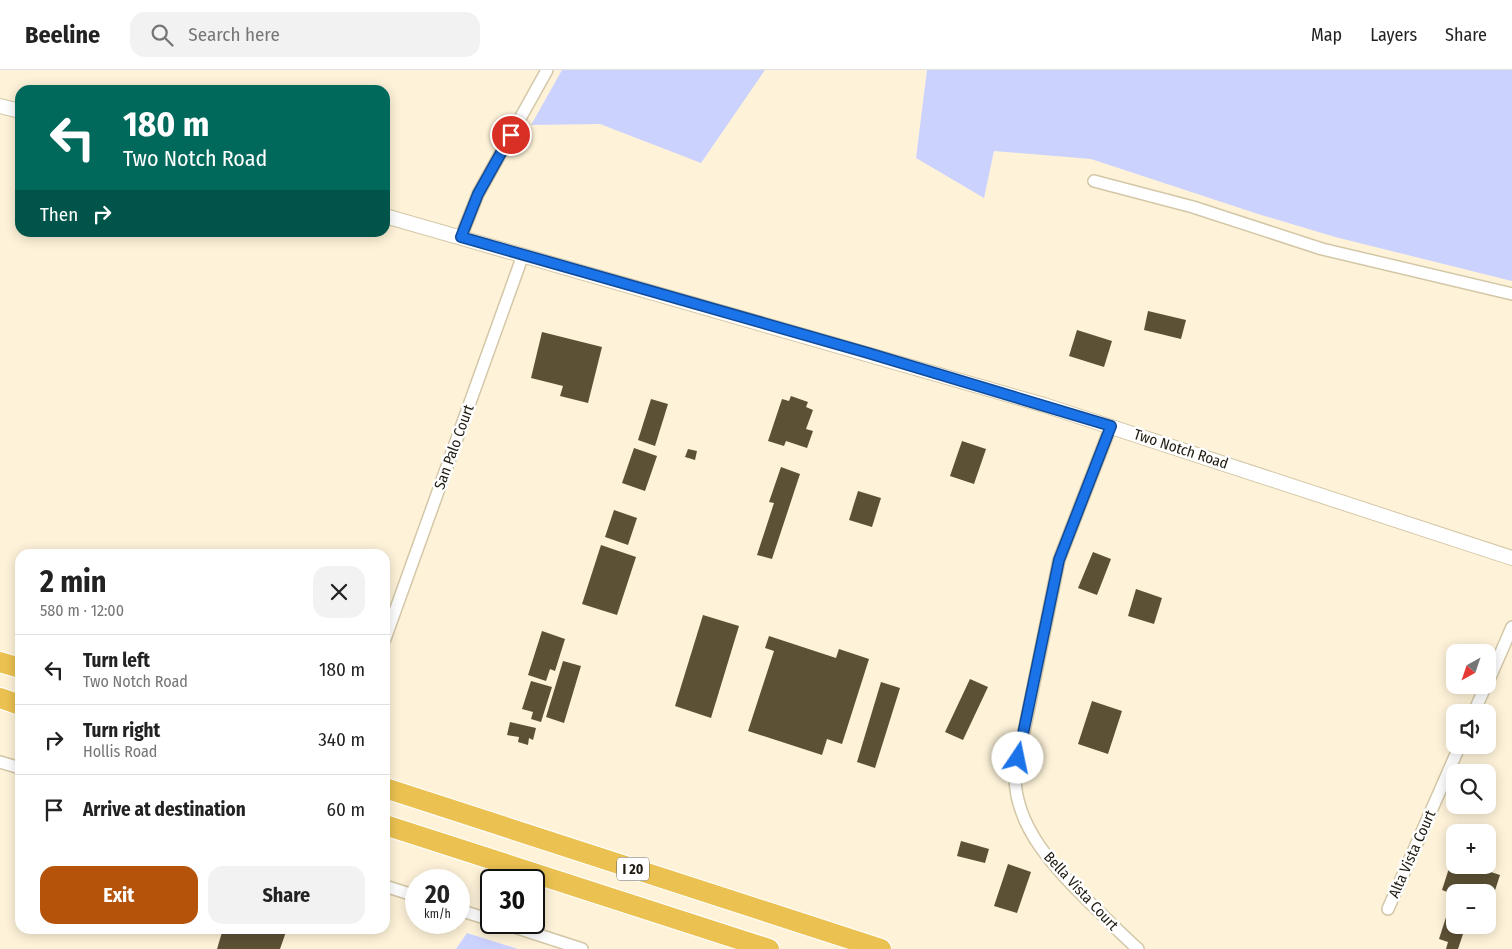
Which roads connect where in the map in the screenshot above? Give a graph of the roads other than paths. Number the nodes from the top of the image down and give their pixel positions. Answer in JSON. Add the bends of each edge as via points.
{"nodes":[{"id":1,"x":547,"y":70,"type":"edge"},
{"id":2,"x":0,"y":106,"type":"edge"},
{"id":3,"x":15,"y":110,"type":"edge"},
{"id":4,"x":1094,"y":181,"type":"dead end"},
{"id":5,"x":390,"y":217,"type":"edge"},
{"id":6,"x":461,"y":237,"type":"junction"},
{"id":7,"x":523,"y":255,"type":"junction"},
{"id":8,"x":1512,"y":294,"type":"edge"},
{"id":9,"x":1111,"y":426,"type":"junction"},
{"id":10,"x":1512,"y":558,"type":"edge"},
{"id":11,"x":390,"y":625,"type":"edge"},
{"id":12,"x":1512,"y":626,"type":"edge"},
{"id":13,"x":0,"y":662,"type":"edge"},
{"id":14,"x":1496,"y":663,"type":"edge"},
{"id":15,"x":15,"y":666,"type":"edge"},
{"id":16,"x":0,"y":698,"type":"edge"},
{"id":17,"x":15,"y":703,"type":"edge"},
{"id":18,"x":1456,"y":754,"type":"edge"},
{"id":19,"x":0,"y":762,"type":"edge"},
{"id":20,"x":15,"y":766,"type":"edge"},
{"id":21,"x":390,"y":790,"type":"edge"},
{"id":22,"x":390,"y":827,"type":"edge"},
{"id":23,"x":390,"y":888,"type":"edge"},
{"id":24,"x":405,"y":892,"type":"edge"},
{"id":25,"x":1388,"y":909,"type":"dead end"},
{"id":26,"x":536,"y":934,"type":"edge"},
{"id":27,"x":582,"y":949,"type":"edge"},
{"id":28,"x":769,"y":949,"type":"edge"},
{"id":29,"x":881,"y":949,"type":"edge"},
{"id":30,"x":1138,"y":949,"type":"edge"}],
"edges":[{"from":1,"to":6,"type":"street","via":[[478,194]]},
{"from":2,"to":3,"type":"street"},
{"from":4,"to":8,"type":"street","via":[[1193,207],[1322,249]]},
{"from":5,"to":6,"type":"street","name":"Two Notch Road"},
{"from":6,"to":7,"type":"street","name":"Two Notch Road"},
{"from":7,"to":9,"type":"street","name":"Two Notch Road"},
{"from":7,"to":11,"type":"street","name":"San Palo Court"},
{"from":9,"to":10,"type":"street","name":"Two Notch Road"},
{"from":9,"to":30,"type":"street","name":"Bella Vista Court","via":[[1057,568],[1015,788],[1021,812],[1045,854]]},
{"from":12,"to":14,"type":"street"},
{"from":13,"to":15,"type":"highway"},
{"from":16,"to":17,"type":"highway"},
{"from":18,"to":25,"type":"street","name":"Alta Vista Court"},
{"from":19,"to":20,"type":"street"},
{"from":21,"to":29,"type":"highway","number":"I 20"},
{"from":22,"to":28,"type":"highway","number":"I 20"},
{"from":23,"to":24,"type":"street"},
{"from":26,"to":27,"type":"street"}]}
